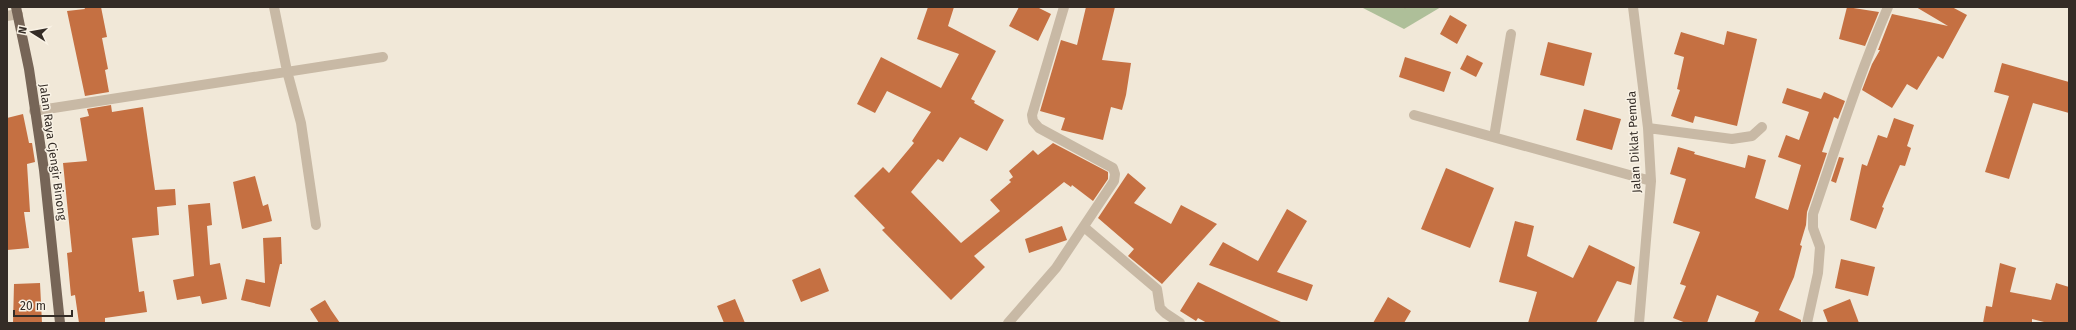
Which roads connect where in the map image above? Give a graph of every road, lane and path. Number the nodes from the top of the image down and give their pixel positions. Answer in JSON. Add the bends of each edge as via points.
{"nodes":[{"id":1,"x":274,"y":7,"type":"edge"},
{"id":2,"x":1064,"y":7,"type":"edge"},
{"id":3,"x":1633,"y":7,"type":"edge"},
{"id":4,"x":1888,"y":7,"type":"edge"},
{"id":5,"x":17,"y":11,"type":"edge"},
{"id":6,"x":7,"y":16,"type":"edge"},
{"id":7,"x":1511,"y":34,"type":"dead end"},
{"id":8,"x":384,"y":57,"type":"dead end"},
{"id":9,"x":287,"y":71,"type":"junction"},
{"id":10,"x":34,"y":111,"type":"junction"},
{"id":11,"x":1414,"y":115,"type":"dead end"},
{"id":12,"x":1648,"y":128,"type":"junction"},
{"id":13,"x":1762,"y":128,"type":"dead end"},
{"id":14,"x":1494,"y":137,"type":"junction"},
{"id":15,"x":1651,"y":181,"type":"junction"},
{"id":16,"x":316,"y":225,"type":"dead end"},
{"id":17,"x":1084,"y":227,"type":"junction"},
{"id":18,"x":60,"y":323,"type":"edge"},
{"id":19,"x":1008,"y":323,"type":"edge"},
{"id":20,"x":1180,"y":323,"type":"edge"},
{"id":21,"x":1639,"y":323,"type":"edge"},
{"id":22,"x":1807,"y":323,"type":"edge"}],
"edges":[{"from":1,"to":9,"type":"street"},
{"from":2,"to":17,"type":"street","via":[[1032,115],[1039,128],[1113,168],[1114,181]]},
{"from":3,"to":12,"type":"street","name":"Jalan Diklat Pemda"},
{"from":4,"to":22,"type":"street","via":[[1856,87],[1813,214],[1813,228],[1820,247],[1818,273]]},
{"from":5,"to":6,"type":"street"},
{"from":5,"to":10,"type":"main road","name":"Jalan Raya Cjengir Binong","via":[[29,69]]},
{"from":7,"to":14,"type":"street"},
{"from":8,"to":9,"type":"street"},
{"from":9,"to":10,"type":"street"},
{"from":9,"to":16,"type":"street","via":[[301,123]]},
{"from":10,"to":18,"type":"main road","name":"Jalan Raya Cjengir Binong","via":[[44,170]]},
{"from":11,"to":14,"type":"street"},
{"from":12,"to":13,"type":"street","via":[[1732,139],[1752,136]]},
{"from":12,"to":15,"type":"street","name":"Jalan Diklat Pemda"},
{"from":14,"to":15,"type":"street"},
{"from":15,"to":21,"type":"street","name":"Jalan Diklat Pemda"},
{"from":17,"to":19,"type":"street","via":[[1056,268]]},
{"from":17,"to":20,"type":"street","via":[[1156,289],[1160,308]]}]}
